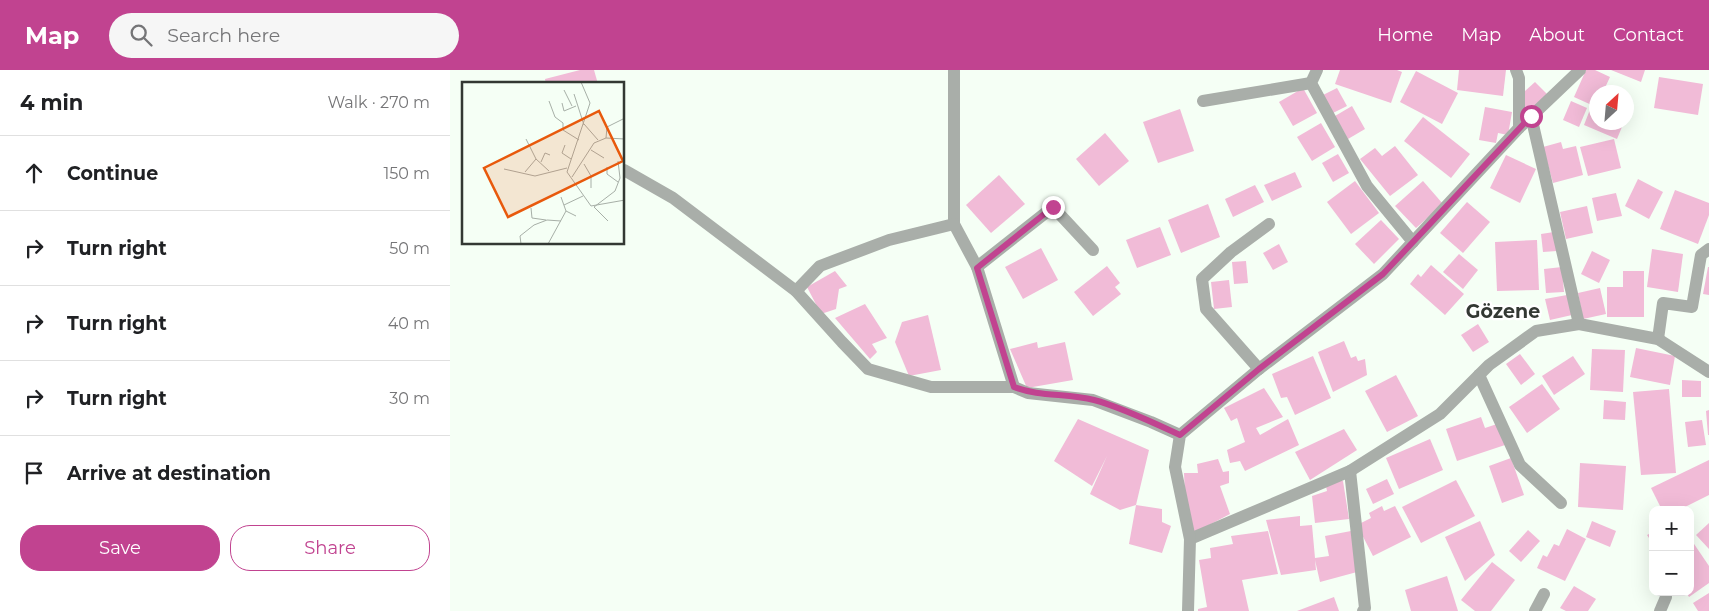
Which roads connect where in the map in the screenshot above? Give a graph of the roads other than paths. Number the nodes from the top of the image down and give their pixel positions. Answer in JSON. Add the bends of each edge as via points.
{"nodes":[{"id":1,"x":954,"y":70,"type":"edge"},
{"id":2,"x":1317,"y":70,"type":"edge"},
{"id":3,"x":1516,"y":70,"type":"edge"},
{"id":4,"x":1580,"y":70,"type":"edge"},
{"id":5,"x":1311,"y":83,"type":"junction"},
{"id":6,"x":1203,"y":101,"type":"dead end"},
{"id":7,"x":1531,"y":116,"type":"junction"},
{"id":8,"x":1519,"y":128,"type":"junction"},
{"id":9,"x":625,"y":171,"type":"edge"},
{"id":10,"x":954,"y":224,"type":"junction"},
{"id":11,"x":1269,"y":224,"type":"dead end"},
{"id":12,"x":1413,"y":242,"type":"junction"},
{"id":13,"x":1709,"y":249,"type":"edge"},
{"id":14,"x":1093,"y":250,"type":"dead end"},
{"id":15,"x":977,"y":268,"type":"junction"},
{"id":16,"x":796,"y":291,"type":"junction"},
{"id":17,"x":1579,"y":324,"type":"junction"},
{"id":18,"x":1658,"y":339,"type":"junction"},
{"id":19,"x":1259,"y":369,"type":"junction"},
{"id":20,"x":1709,"y":372,"type":"edge"},
{"id":21,"x":1479,"y":375,"type":"junction"},
{"id":22,"x":1014,"y":387,"type":"junction"},
{"id":23,"x":1180,"y":435,"type":"junction"},
{"id":24,"x":1350,"y":471,"type":"junction"},
{"id":25,"x":1560,"y":503,"type":"dead end"},
{"id":26,"x":1190,"y":539,"type":"junction"},
{"id":27,"x":1544,"y":594,"type":"dead end"},
{"id":28,"x":1666,"y":597,"type":"dead end"},
{"id":29,"x":1188,"y":611,"type":"edge"},
{"id":30,"x":1363,"y":611,"type":"edge"},
{"id":31,"x":1535,"y":611,"type":"edge"},
{"id":32,"x":1660,"y":611,"type":"edge"}],
"edges":[{"from":1,"to":10,"type":"street"},
{"from":2,"to":5,"type":"street"},
{"from":3,"to":8,"type":"street","via":[[1519,78]]},
{"from":4,"to":7,"type":"street"},
{"from":5,"to":6,"type":"street"},
{"from":5,"to":12,"type":"street","via":[[1366,186]]},
{"from":7,"to":8,"type":"street"},
{"from":7,"to":17,"type":"street"},
{"from":8,"to":12,"type":"street"},
{"from":9,"to":16,"type":"street","via":[[673,198]]},
{"from":10,"to":15,"type":"street"},
{"from":10,"to":16,"type":"street","via":[[889,240],[820,266]]},
{"from":11,"to":19,"type":"street","via":[[1202,278],[1206,309]]},
{"from":12,"to":19,"type":"street","via":[[1383,274]]},
{"from":13,"to":18,"type":"street","via":[[1701,255],[1692,306],[1664,303]]},
{"from":14,"to":15,"type":"street","via":[[1053,207]]},
{"from":15,"to":22,"type":"street"},
{"from":16,"to":22,"type":"street","via":[[868,369],[931,387]]},
{"from":17,"to":18,"type":"street"},
{"from":17,"to":21,"type":"street","via":[[1536,331]]},
{"from":18,"to":20,"type":"street"},
{"from":19,"to":23,"type":"street"},
{"from":21,"to":24,"type":"street","via":[[1440,414]]},
{"from":21,"to":25,"type":"street","via":[[1520,464]]},
{"from":22,"to":23,"type":"street","via":[[1028,393],[1094,400]]},
{"from":23,"to":26,"type":"street","via":[[1175,467]]},
{"from":24,"to":26,"type":"street"},
{"from":24,"to":30,"type":"street"},
{"from":26,"to":29,"type":"street"},
{"from":27,"to":31,"type":"street"},
{"from":28,"to":32,"type":"street"}]}
